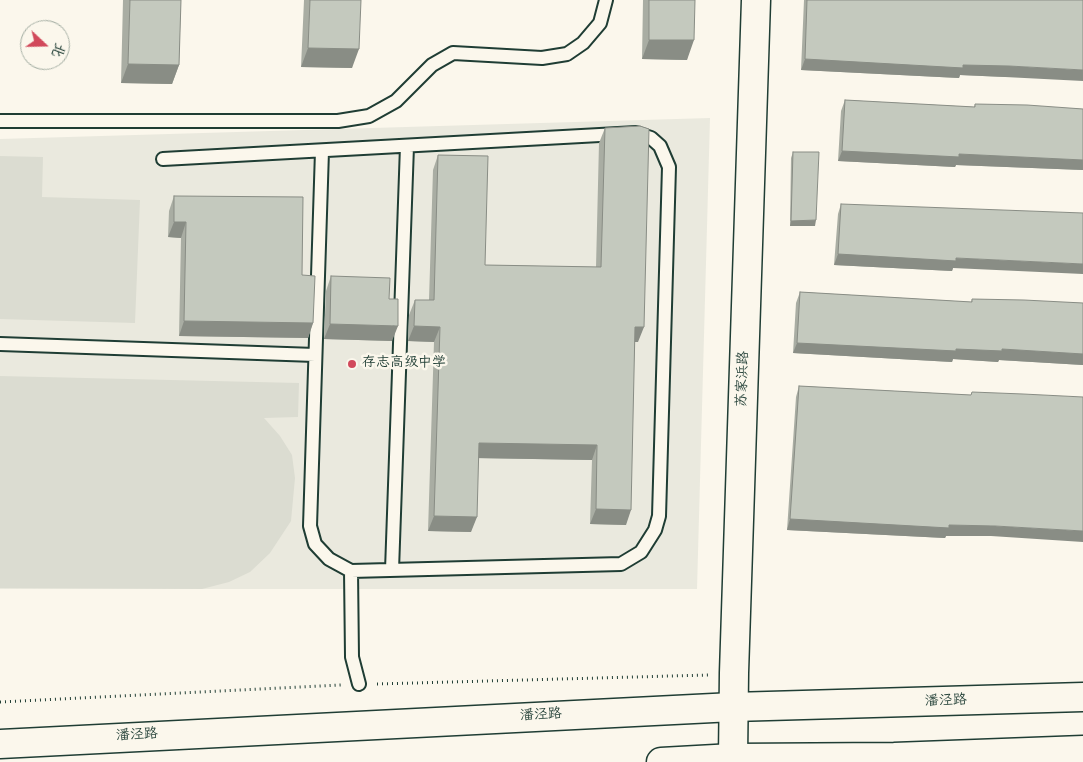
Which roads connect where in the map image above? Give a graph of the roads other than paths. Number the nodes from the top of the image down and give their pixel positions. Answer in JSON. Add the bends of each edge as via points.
{"nodes":[{"id":1,"x":606,"y":0,"type":"edge"},
{"id":2,"x":756,"y":0,"type":"edge"},
{"id":3,"x":0,"y":120,"type":"edge"},
{"id":4,"x":407,"y":146,"type":"junction"},
{"id":5,"x":322,"y":151,"type":"junction"},
{"id":6,"x":163,"y":160,"type":"dead end"},
{"id":7,"x":0,"y":344,"type":"edge"},
{"id":8,"x":315,"y":355,"type":"junction"},
{"id":9,"x":392,"y":570,"type":"junction"},
{"id":10,"x":352,"y":571,"type":"junction"},
{"id":11,"x":359,"y":684,"type":"dead end"},
{"id":12,"x":1083,"y":697,"type":"edge"},
{"id":13,"x":733,"y":707,"type":"junction"},
{"id":14,"x":0,"y":744,"type":"edge"},
{"id":15,"x":1083,"y":750,"type":"edge"},
{"id":16,"x":733,"y":758,"type":"junction"},
{"id":17,"x":661,"y":762,"type":"edge"}],
"edges":[{"from":1,"to":3,"type":"lane","via":[[600,24],[583,43],[567,54],[542,58],[452,53],[432,65],[396,101],[369,116],[338,121]]},
{"from":2,"to":13,"type":"main road","name":"苏家浜路"},
{"from":4,"to":5,"type":"lane"},
{"from":4,"to":9,"type":"lane"},
{"from":4,"to":9,"type":"lane","via":[[636,133],[651,138],[660,146],[669,167],[660,506],[655,530],[641,552],[621,564]]},
{"from":5,"to":6,"type":"lane"},
{"from":5,"to":8,"type":"lane"},
{"from":7,"to":8,"type":"lane"},
{"from":8,"to":10,"type":"lane","via":[[310,526],[315,544],[329,559]]},
{"from":9,"to":10,"type":"lane"},
{"from":10,"to":11,"type":"lane","via":[[352,657]]},
{"from":12,"to":13,"type":"main road","name":"潘泾路"},
{"from":13,"to":14,"type":"main road","name":"潘泾路"},
{"from":13,"to":16,"type":"main road","name":"苏家浜路"},
{"from":15,"to":16,"type":"main road","via":[[894,757]]},
{"from":16,"to":17,"type":"main road"}]}
